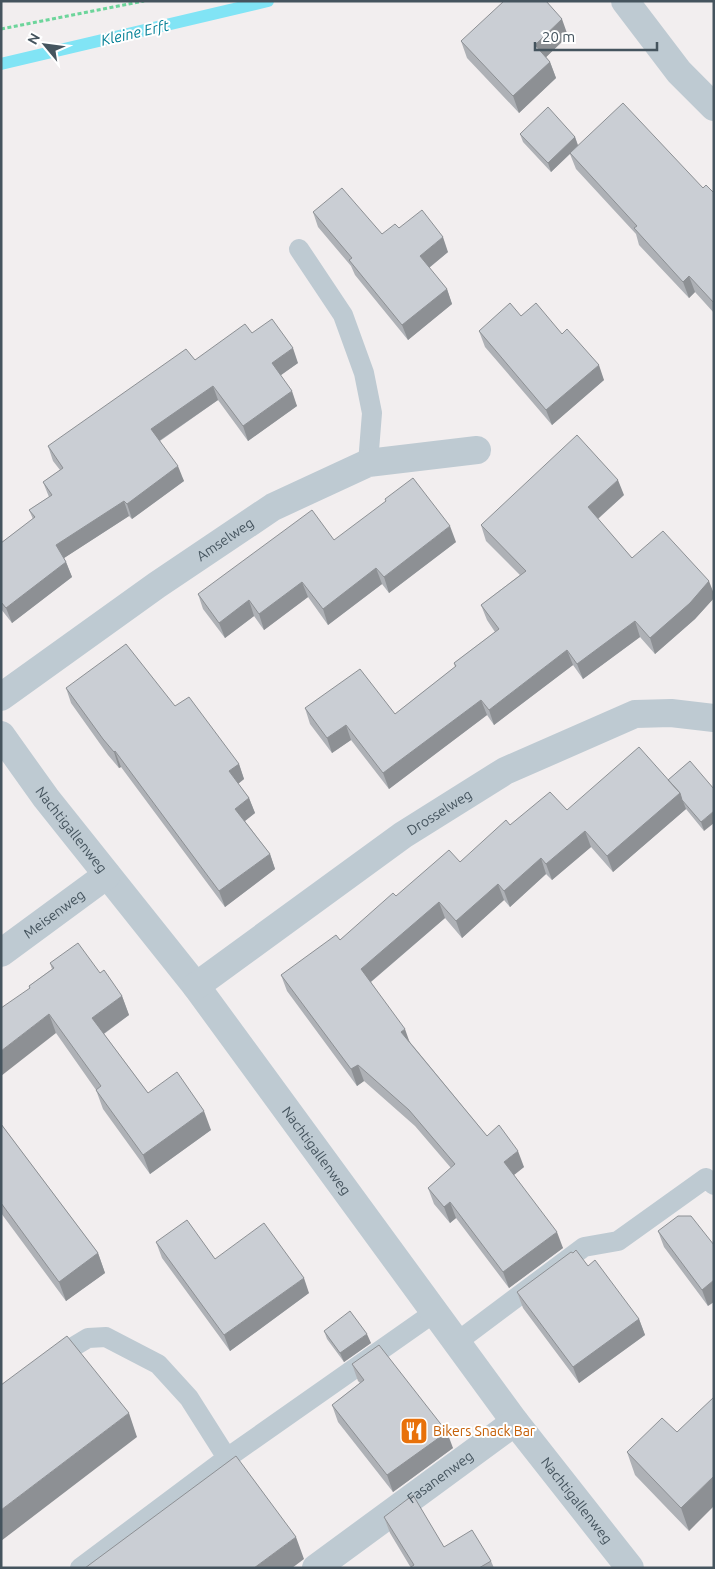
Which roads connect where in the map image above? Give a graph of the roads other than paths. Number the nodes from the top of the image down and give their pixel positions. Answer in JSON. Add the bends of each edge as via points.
{"nodes":[{"id":1,"x":625,"y":1,"type":"edge"},
{"id":2,"x":714,"y":107,"type":"edge"},
{"id":3,"x":299,"y":249,"type":"dead end"},
{"id":4,"x":477,"y":450,"type":"dead end"},
{"id":5,"x":368,"y":463,"type":"junction"},
{"id":6,"x":1,"y":697,"type":"edge"},
{"id":7,"x":714,"y":718,"type":"edge"},
{"id":8,"x":1,"y":735,"type":"edge"},
{"id":9,"x":107,"y":875,"type":"junction"},
{"id":10,"x":1,"y":953,"type":"edge"},
{"id":11,"x":196,"y":986,"type":"junction"},
{"id":12,"x":714,"y":1186,"type":"edge"},
{"id":13,"x":435,"y":1312,"type":"junction"},
{"id":14,"x":457,"y":1342,"type":"junction"},
{"id":15,"x":38,"y":1371,"type":"edge"},
{"id":16,"x":515,"y":1422,"type":"junction"},
{"id":17,"x":227,"y":1458,"type":"junction"},
{"id":18,"x":80,"y":1568,"type":"edge"},
{"id":19,"x":316,"y":1568,"type":"edge"},
{"id":20,"x":630,"y":1568,"type":"edge"}],
"edges":[{"from":1,"to":2,"type":"street","via":[[679,72]]},
{"from":3,"to":5,"type":"lane","via":[[343,315],[364,372],[372,414]]},
{"from":4,"to":5,"type":"street","name":"Amselweg"},
{"from":5,"to":6,"type":"street","name":"Amselweg","via":[[273,507],[157,584]]},
{"from":7,"to":11,"type":"street","name":"Drosselweg","via":[[671,713],[635,714],[505,771],[403,835]]},
{"from":8,"to":9,"type":"street","name":"Nachtigallenweg"},
{"from":9,"to":10,"type":"street","name":"Meisenweg"},
{"from":9,"to":11,"type":"street","name":"Nachtigallenweg"},
{"from":11,"to":13,"type":"street","name":"Nachtigallenweg"},
{"from":12,"to":14,"type":"lane","via":[[706,1178],[618,1240],[584,1247]]},
{"from":13,"to":14,"type":"street","name":"Nachtigallenweg"},
{"from":13,"to":17,"type":"lane"},
{"from":14,"to":16,"type":"street","name":"Nachtigallenweg"},
{"from":15,"to":17,"type":"lane","via":[[88,1338],[106,1337],[158,1364],[189,1398]]},
{"from":16,"to":19,"type":"street","name":"Fasanenweg"},
{"from":16,"to":20,"type":"street","name":"Nachtigallenweg"},
{"from":17,"to":18,"type":"lane"}]}
